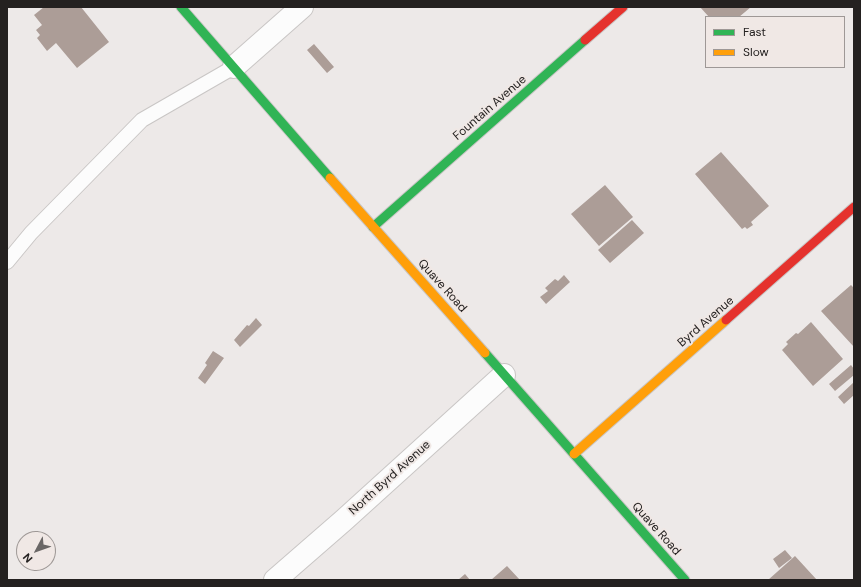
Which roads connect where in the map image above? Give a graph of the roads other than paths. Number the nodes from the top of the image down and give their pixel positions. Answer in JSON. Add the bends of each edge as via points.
{"nodes":[{"id":1,"x":181,"y":7,"type":"edge"},
{"id":2,"x":302,"y":7,"type":"edge"},
{"id":3,"x":623,"y":7,"type":"edge"},
{"id":4,"x":234,"y":66,"type":"junction"},
{"id":5,"x":854,"y":207,"type":"edge"},
{"id":6,"x":373,"y":227,"type":"junction"},
{"id":7,"x":7,"y":262,"type":"edge"},
{"id":8,"x":504,"y":375,"type":"junction"},
{"id":9,"x":574,"y":454,"type":"junction"},
{"id":10,"x":275,"y":580,"type":"edge"},
{"id":11,"x":686,"y":580,"type":"edge"}],
"edges":[{"from":1,"to":4,"type":"street","name":"Quave Road"},
{"from":2,"to":4,"type":"street"},
{"from":3,"to":6,"type":"street","name":"Fountain Avenue"},
{"from":4,"to":6,"type":"street","name":"Quave Road"},
{"from":4,"to":7,"type":"lane","via":[[142,120]]},
{"from":5,"to":9,"type":"street","name":"Byrd Avenue"},
{"from":6,"to":8,"type":"street","name":"Quave Road"},
{"from":8,"to":9,"type":"street","name":"Quave Road"},
{"from":8,"to":10,"type":"street","name":"North Byrd Avenue"},
{"from":9,"to":11,"type":"street","name":"Quave Road"}]}
